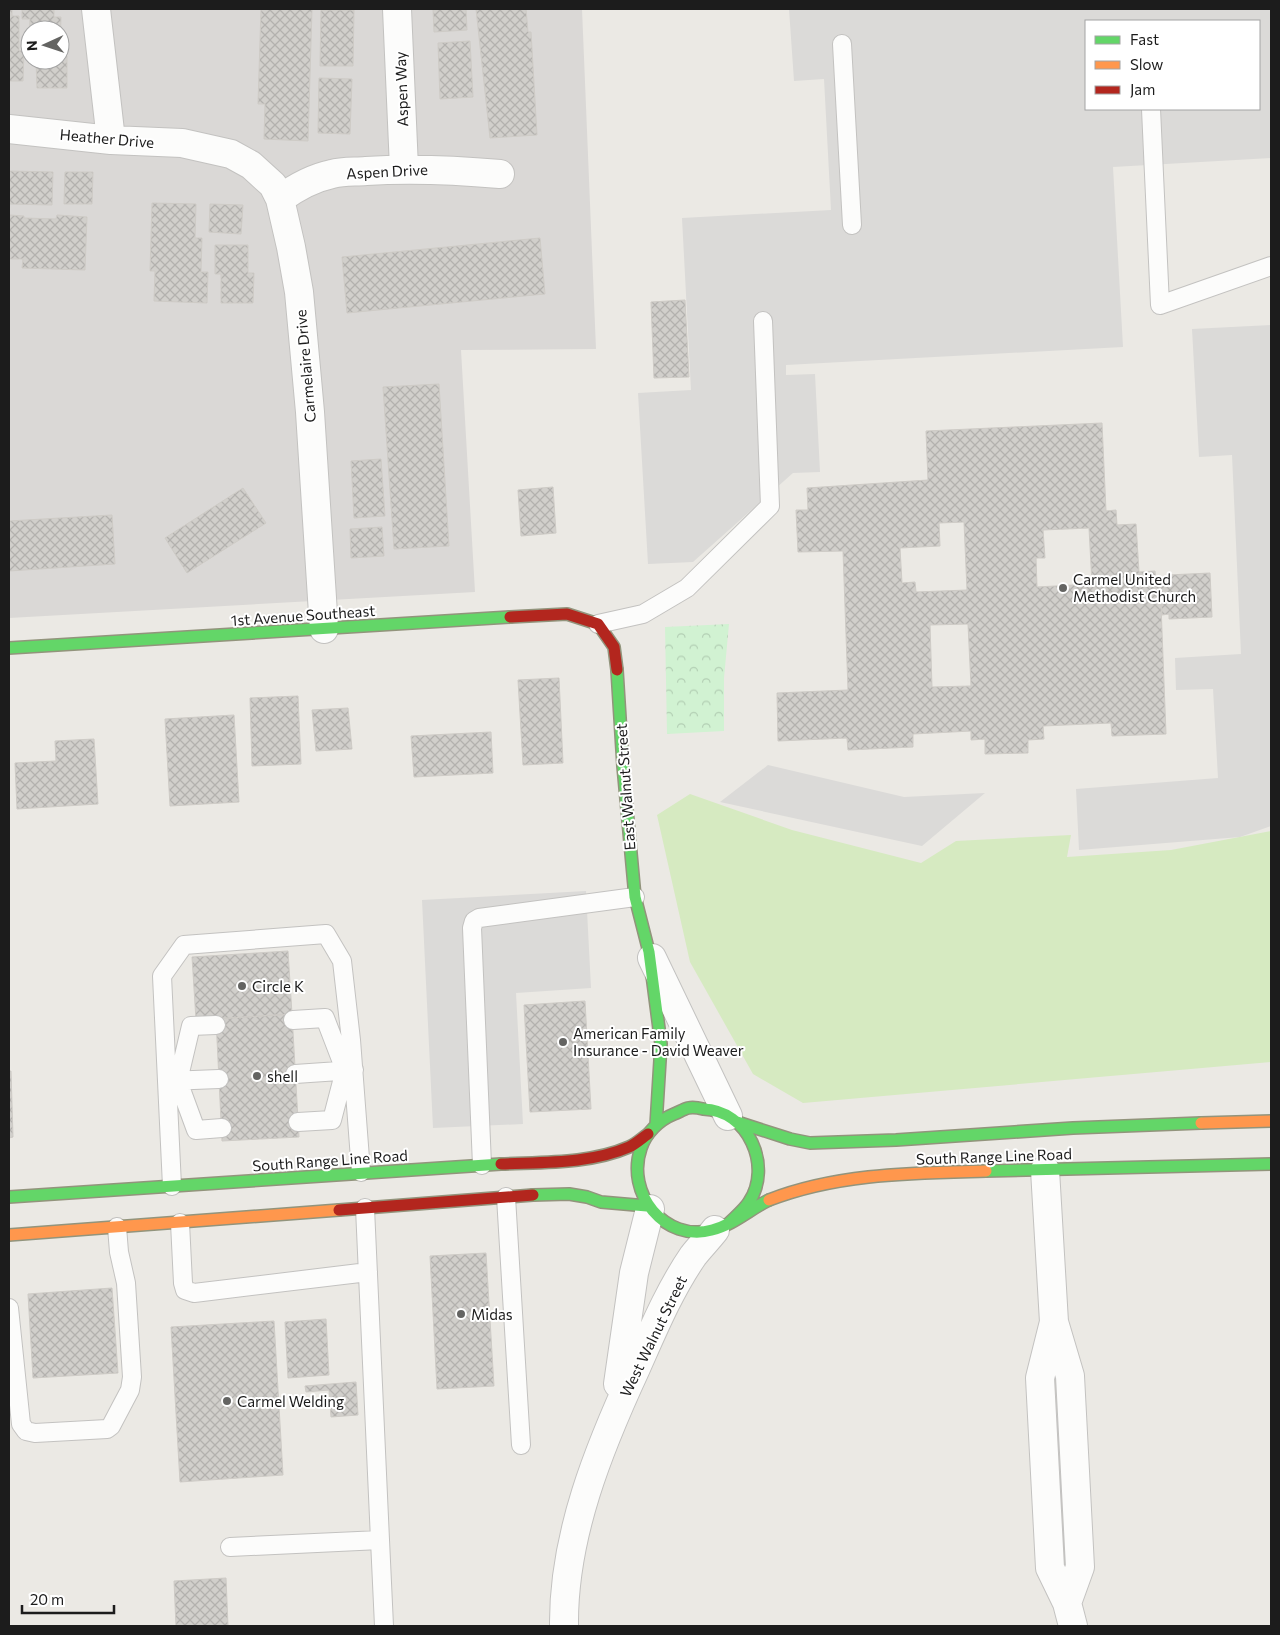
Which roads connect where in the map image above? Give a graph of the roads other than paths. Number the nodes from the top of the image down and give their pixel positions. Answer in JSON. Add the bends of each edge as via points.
{"nodes":[{"id":1,"x":96,"y":9,"type":"edge"},
{"id":2,"x":398,"y":9,"type":"edge"},
{"id":3,"x":842,"y":44,"type":"dead end"},
{"id":4,"x":1151,"y":110,"type":"edge"},
{"id":5,"x":9,"y":129,"type":"edge"},
{"id":6,"x":110,"y":140,"type":"junction"},
{"id":7,"x":205,"y":148,"type":"joint"},
{"id":8,"x":404,"y":168,"type":"junction"},
{"id":9,"x":500,"y":174,"type":"dead end"},
{"id":10,"x":280,"y":199,"type":"junction"},
{"id":11,"x":852,"y":225,"type":"dead end"},
{"id":12,"x":1271,"y":266,"type":"edge"},
{"id":13,"x":763,"y":322,"type":"dead end"},
{"id":14,"x":598,"y":624,"type":"junction"},
{"id":15,"x":324,"y":629,"type":"junction"},
{"id":16,"x":9,"y":648,"type":"edge"},
{"id":17,"x":635,"y":897,"type":"junction"},
{"id":18,"x":649,"y":952,"type":"junction"},
{"id":19,"x":292,"y":1020,"type":"dead end"},
{"id":20,"x":216,"y":1025,"type":"dead end"},
{"id":21,"x":349,"y":1070,"type":"junction"},
{"id":22,"x":295,"y":1074,"type":"dead end"},
{"id":23,"x":219,"y":1079,"type":"dead end"},
{"id":24,"x":173,"y":1081,"type":"junction"},
{"id":25,"x":733,"y":1119,"type":"junction"},
{"id":26,"x":1271,"y":1121,"type":"edge"},
{"id":27,"x":298,"y":1122,"type":"dead end"},
{"id":28,"x":656,"y":1125,"type":"junction"},
{"id":29,"x":222,"y":1128,"type":"dead end"},
{"id":30,"x":648,"y":1134,"type":"junction"},
{"id":31,"x":1271,"y":1164,"type":"edge"},
{"id":32,"x":482,"y":1165,"type":"junction"},
{"id":33,"x":1046,"y":1170,"type":"junction"},
{"id":34,"x":361,"y":1172,"type":"junction"},
{"id":35,"x":172,"y":1186,"type":"junction"},
{"id":36,"x":9,"y":1197,"type":"edge"},
{"id":37,"x":506,"y":1197,"type":"junction"},
{"id":38,"x":365,"y":1208,"type":"junction"},
{"id":39,"x":649,"y":1208,"type":"junction"},
{"id":40,"x":180,"y":1222,"type":"junction"},
{"id":41,"x":117,"y":1227,"type":"junction"},
{"id":42,"x":722,"y":1227,"type":"junction"},
{"id":43,"x":9,"y":1235,"type":"edge"},
{"id":44,"x":368,"y":1272,"type":"junction"},
{"id":45,"x":9,"y":1308,"type":"edge"},
{"id":46,"x":612,"y":1420,"type":"junction"},
{"id":47,"x":521,"y":1445,"type":"dead end"},
{"id":48,"x":380,"y":1540,"type":"junction"},
{"id":49,"x":230,"y":1547,"type":"dead end"},
{"id":50,"x":1070,"y":1615,"type":"edge"},
{"id":51,"x":384,"y":1626,"type":"edge"},
{"id":52,"x":564,"y":1626,"type":"edge"}],
"edges":[{"from":1,"to":6,"type":"street"},
{"from":2,"to":8,"type":"street","name":"Aspen Way"},
{"from":3,"to":11,"type":"lane"},
{"from":4,"to":12,"type":"lane","via":[[1160,305]]},
{"from":5,"to":6,"type":"street","name":"Heather Drive"},
{"from":6,"to":7,"type":"street","name":"Heather Drive","via":[[182,143]]},
{"from":7,"to":10,"type":"street","name":"Carmelaire Drive","via":[[231,154],[251,165],[273,185]]},
{"from":8,"to":9,"type":"street","name":"Aspen Drive"},
{"from":8,"to":10,"type":"street","name":"Aspen Drive","via":[[332,174],[291,190]]},
{"from":10,"to":15,"type":"street","name":"Carmelaire Drive","via":[[299,292]]},
{"from":13,"to":14,"type":"lane","via":[[770,506],[687,588],[643,614]]},
{"from":14,"to":15,"type":"main road","name":"1st Avenue Southeast","via":[[567,614]]},
{"from":14,"to":17,"type":"main road","name":"East Walnut Street","via":[[614,647],[618,668]]},
{"from":15,"to":16,"type":"main road","name":"1st Avenue Southeast"},
{"from":17,"to":18,"type":"main road","name":"East Walnut Street"},
{"from":17,"to":32,"type":"lane","via":[[474,921]]},
{"from":18,"to":25,"type":"street","name":"East Walnut Street"},
{"from":18,"to":28,"type":"main road","name":"East Walnut Street","via":[[661,1044]]},
{"from":19,"to":21,"type":"lane","via":[[325,1018]]},
{"from":20,"to":24,"type":"lane","via":[[191,1026]]},
{"from":21,"to":22,"type":"lane"},
{"from":21,"to":24,"type":"lane","via":[[342,960],[326,934],[184,945],[162,976]]},
{"from":21,"to":27,"type":"lane","via":[[332,1120]]},
{"from":21,"to":34,"type":"lane"},
{"from":23,"to":24,"type":"lane"},
{"from":24,"to":29,"type":"lane","via":[[196,1130]]},
{"from":24,"to":35,"type":"lane"},
{"from":25,"to":26,"type":"main road","name":"South Range Line Road","via":[[790,1139],[819,1143]]},
{"from":25,"to":28,"type":"main road","via":[[716,1111],[691,1109],[678,1111]]},
{"from":25,"to":42,"type":"main road","via":[[754,1143],[760,1169],[759,1182],[748,1207]]},
{"from":28,"to":30,"type":"main road"},
{"from":30,"to":32,"type":"main road","name":"South Range Line Road","via":[[631,1146],[601,1156]]},
{"from":30,"to":39,"type":"main road","via":[[640,1148],[637,1178]]},
{"from":31,"to":33,"type":"main road","name":"South Range Line Road"},
{"from":32,"to":34,"type":"main road","name":"South Range Line Road"},
{"from":33,"to":42,"type":"main road","name":"South Range Line Road","via":[[845,1179],[769,1200]]},
{"from":33,"to":50,"type":"street","via":[[1054,1322],[1070,1376],[1080,1567]]},
{"from":34,"to":35,"type":"main road","name":"South Range Line Road"},
{"from":35,"to":36,"type":"main road","name":"South Range Line Road"},
{"from":37,"to":38,"type":"main road"},
{"from":37,"to":39,"type":"main road","via":[[569,1194]]},
{"from":37,"to":47,"type":"lane"},
{"from":38,"to":40,"type":"main road"},
{"from":38,"to":44,"type":"lane"},
{"from":39,"to":42,"type":"main road","via":[[659,1218],[680,1229],[697,1232]]},
{"from":39,"to":46,"type":"street","name":"West Walnut Street","via":[[634,1273]]},
{"from":40,"to":41,"type":"main road"},
{"from":40,"to":44,"type":"lane","via":[[183,1283],[185,1290],[194,1293]]},
{"from":41,"to":43,"type":"main road"},
{"from":41,"to":45,"type":"lane","via":[[126,1282],[132,1377],[130,1390],[115,1421],[107,1429],[26,1431],[21,1424]]},
{"from":42,"to":46,"type":"street","name":"West Walnut Street","via":[[694,1256],[663,1308]]},
{"from":44,"to":48,"type":"lane"},
{"from":46,"to":52,"type":"street","name":"West Walnut Street","via":[[577,1525],[567,1580]]},
{"from":48,"to":49,"type":"lane"},
{"from":48,"to":51,"type":"lane"}]}
